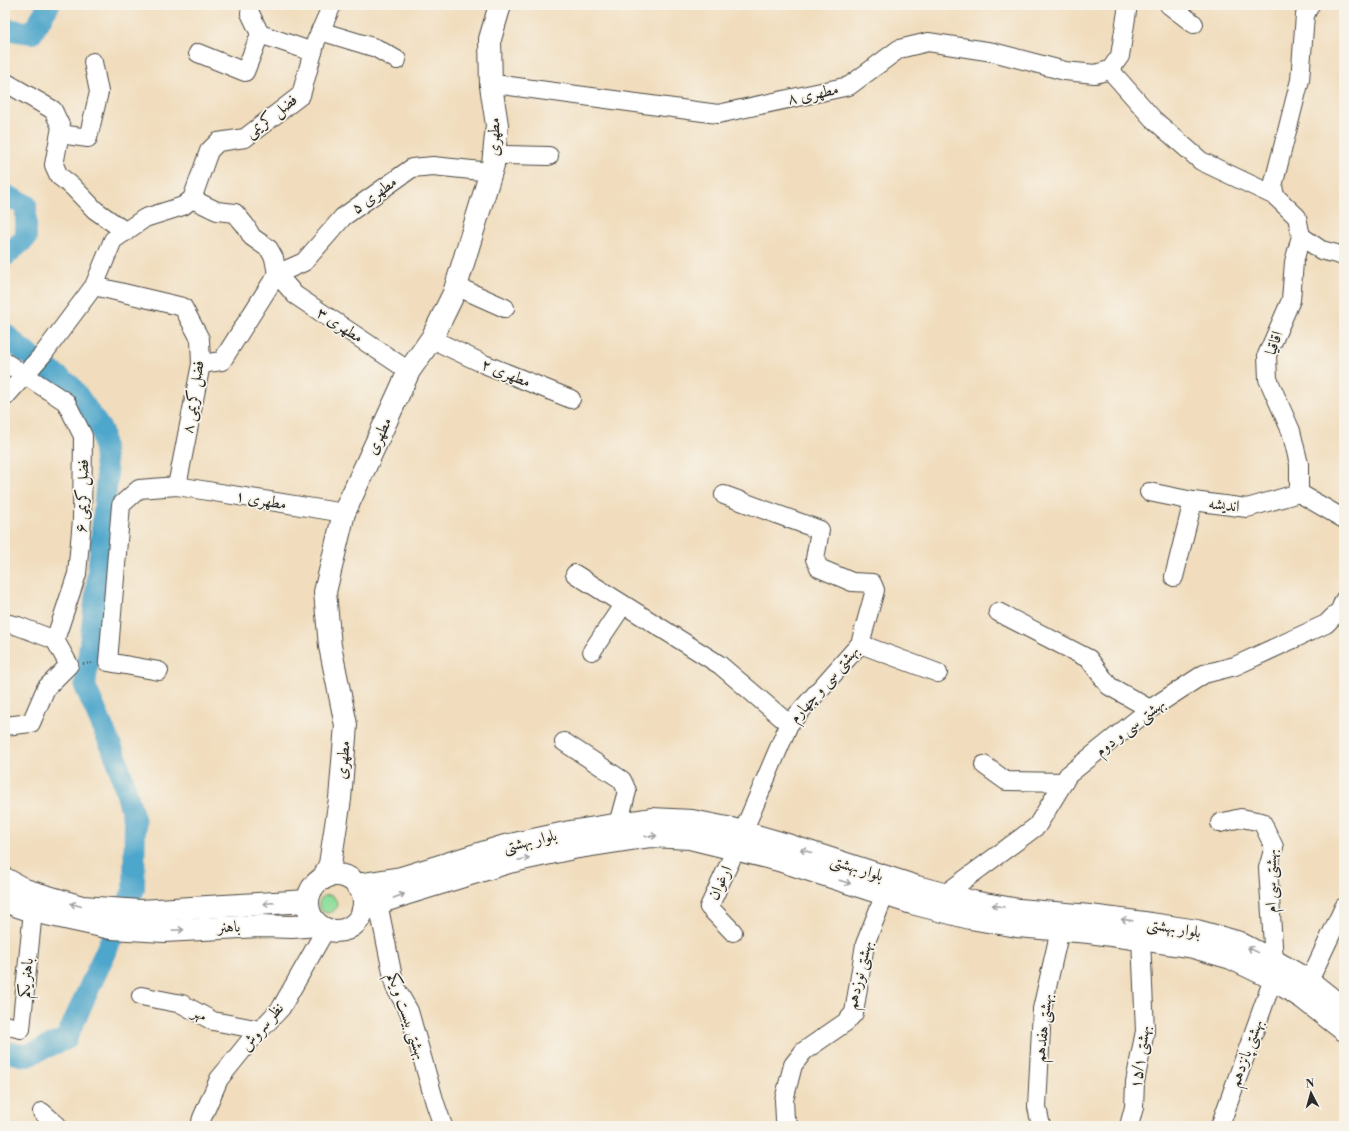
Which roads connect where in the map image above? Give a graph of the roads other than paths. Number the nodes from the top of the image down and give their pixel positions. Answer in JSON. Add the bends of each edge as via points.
{"nodes":[{"id":1,"x":332,"y":5,"type":"edge"},
{"id":2,"x":500,"y":5,"type":"edge"},
{"id":3,"x":511,"y":5,"type":"edge"},
{"id":4,"x":1128,"y":5,"type":"edge"},
{"id":5,"x":1169,"y":5,"type":"edge"},
{"id":6,"x":1310,"y":5,"type":"edge"},
{"id":7,"x":250,"y":13,"type":"dead end"},
{"id":8,"x":1194,"y":24,"type":"dead end"},
{"id":9,"x":320,"y":31,"type":"junction"},
{"id":10,"x":260,"y":34,"type":"junction"},
{"id":11,"x":313,"y":52,"type":"junction"},
{"id":12,"x":198,"y":53,"type":"dead end"},
{"id":13,"x":397,"y":60,"type":"dead end"},
{"id":14,"x":93,"y":62,"type":"dead end"},
{"id":15,"x":1110,"y":70,"type":"junction"},
{"id":16,"x":5,"y":82,"type":"edge"},
{"id":17,"x":502,"y":85,"type":"junction"},
{"id":18,"x":60,"y":134,"type":"junction"},
{"id":19,"x":505,"y":155,"type":"junction"},
{"id":20,"x":549,"y":156,"type":"dead end"},
{"id":21,"x":491,"y":172,"type":"junction"},
{"id":22,"x":1274,"y":196,"type":"junction"},
{"id":23,"x":192,"y":199,"type":"junction"},
{"id":24,"x":126,"y":232,"type":"junction"},
{"id":25,"x":1301,"y":236,"type":"junction"},
{"id":26,"x":1344,"y":256,"type":"edge"},
{"id":27,"x":277,"y":274,"type":"junction"},
{"id":28,"x":94,"y":286,"type":"junction"},
{"id":29,"x":466,"y":291,"type":"junction"},
{"id":30,"x":505,"y":308,"type":"dead end"},
{"id":31,"x":442,"y":344,"type":"junction"},
{"id":32,"x":5,"y":362,"type":"edge"},
{"id":33,"x":201,"y":364,"type":"junction"},
{"id":34,"x":409,"y":371,"type":"junction"},
{"id":35,"x":28,"y":372,"type":"junction"},
{"id":36,"x":5,"y":397,"type":"edge"},
{"id":37,"x":572,"y":399,"type":"dead end"},
{"id":38,"x":177,"y":486,"type":"junction"},
{"id":39,"x":1149,"y":492,"type":"dead end"},
{"id":40,"x":724,"y":494,"type":"dead end"},
{"id":41,"x":1299,"y":494,"type":"junction"},
{"id":42,"x":1193,"y":501,"type":"junction"},
{"id":43,"x":344,"y":514,"type":"junction"},
{"id":44,"x":1344,"y":519,"type":"edge"},
{"id":45,"x":575,"y":574,"type":"dead end"},
{"id":46,"x":1174,"y":577,"type":"dead end"},
{"id":47,"x":1344,"y":600,"type":"edge"},
{"id":48,"x":623,"y":606,"type":"junction"},
{"id":49,"x":998,"y":612,"type":"dead end"},
{"id":50,"x":5,"y":624,"type":"edge"},
{"id":51,"x":55,"y":640,"type":"junction"},
{"id":52,"x":860,"y":644,"type":"junction"},
{"id":53,"x":592,"y":651,"type":"dead end"},
{"id":54,"x":159,"y":671,"type":"dead end"},
{"id":55,"x":938,"y":673,"type":"dead end"},
{"id":56,"x":1150,"y":709,"type":"junction"},
{"id":57,"x":789,"y":724,"type":"junction"},
{"id":58,"x":5,"y":726,"type":"edge"},
{"id":59,"x":564,"y":742,"type":"dead end"},
{"id":60,"x":984,"y":765,"type":"dead end"},
{"id":61,"x":1064,"y":782,"type":"junction"},
{"id":62,"x":1220,"y":823,"type":"dead end"},
{"id":63,"x":618,"y":824,"type":"junction"},
{"id":64,"x":740,"y":841,"type":"junction"},
{"id":65,"x":5,"y":879,"type":"edge"},
{"id":66,"x":340,"y":880,"type":"junction"},
{"id":67,"x":885,"y":894,"type":"junction"},
{"id":68,"x":945,"y":894,"type":"junction"},
{"id":69,"x":5,"y":899,"type":"edge"},
{"id":70,"x":308,"y":901,"type":"junction"},
{"id":71,"x":370,"y":907,"type":"junction"},
{"id":72,"x":1344,"y":907,"type":"edge"},
{"id":73,"x":33,"y":911,"type":"junction"},
{"id":74,"x":113,"y":918,"type":"junction"},
{"id":75,"x":140,"y":920,"type":"junction"},
{"id":76,"x":322,"y":927,"type":"junction"},
{"id":77,"x":1060,"y":930,"type":"junction"},
{"id":78,"x":733,"y":932,"type":"dead end"},
{"id":79,"x":1141,"y":939,"type":"junction"},
{"id":80,"x":1273,"y":970,"type":"junction"},
{"id":81,"x":1309,"y":981,"type":"junction"},
{"id":82,"x":141,"y":996,"type":"dead end"},
{"id":83,"x":1344,"y":1009,"type":"edge"},
{"id":84,"x":5,"y":1025,"type":"edge"},
{"id":85,"x":260,"y":1030,"type":"junction"},
{"id":86,"x":1344,"y":1030,"type":"edge"},
{"id":87,"x":42,"y":1112,"type":"dead end"},
{"id":88,"x":58,"y":1126,"type":"edge"},
{"id":89,"x":200,"y":1126,"type":"edge"},
{"id":90,"x":444,"y":1126,"type":"edge"},
{"id":91,"x":789,"y":1126,"type":"edge"},
{"id":92,"x":1041,"y":1126,"type":"edge"},
{"id":93,"x":1129,"y":1126,"type":"edge"},
{"id":94,"x":1220,"y":1126,"type":"edge"}],
"edges":[{"from":1,"to":9,"type":"street","name":"فضل کریمی"},
{"from":2,"to":21,"type":"main road","name":"مطهری","via":[[490,40],[491,86],[497,125]]},
{"from":3,"to":17,"type":"main road","name":"مطهری","via":[[501,41]]},
{"from":4,"to":15,"type":"street","via":[[1120,56]]},
{"from":5,"to":8,"type":"street"},
{"from":6,"to":22,"type":"street","via":[[1305,15],[1300,80],[1273,186]]},
{"from":7,"to":10,"type":"street"},
{"from":9,"to":11,"type":"street","name":"فضل کریمی"},
{"from":9,"to":13,"type":"street","via":[[376,48]]},
{"from":10,"to":11,"type":"street"},
{"from":10,"to":12,"type":"street","via":[[245,72]]},
{"from":11,"to":23,"type":"street","name":"فضل کریمی","via":[[301,95],[245,138],[218,142],[208,151]]},
{"from":14,"to":18,"type":"street","via":[[99,92],[88,138]]},
{"from":15,"to":17,"type":"street","name":"مطهری ۸","via":[[1095,74],[1065,71],[993,52],[928,42],[899,50],[849,86],[718,114]]},
{"from":15,"to":22,"type":"street","name":"اقاقیا","via":[[1153,119],[1201,161]]},
{"from":16,"to":18,"type":"street","via":[[53,110],[61,127]]},
{"from":17,"to":19,"type":"main road","name":"مطهری","via":[[508,125]]},
{"from":18,"to":24,"type":"street","via":[[54,165],[59,176],[95,210]]},
{"from":19,"to":20,"type":"street"},
{"from":19,"to":29,"type":"main road","name":"مطهری","via":[[504,167]]},
{"from":21,"to":27,"type":"street","name":"مطهری ۵","via":[[433,166],[412,168],[344,217],[304,262]]},
{"from":21,"to":34,"type":"main road","name":"مطهری","via":[[454,293],[432,338]]},
{"from":22,"to":25,"type":"street","name":"اقاقیا","via":[[1297,217]]},
{"from":23,"to":24,"type":"street","via":[[183,206],[145,218]]},
{"from":23,"to":27,"type":"street","via":[[217,211],[235,213],[252,237],[269,249],[274,258]]},
{"from":24,"to":28,"type":"street","via":[[113,240]]},
{"from":25,"to":26,"type":"street","via":[[1320,250]]},
{"from":25,"to":41,"type":"street","name":"اقاقیا","via":[[1294,262],[1291,300],[1267,355],[1268,379],[1291,431],[1299,464]]},
{"from":27,"to":33,"type":"street","via":[[222,361]]},
{"from":27,"to":34,"type":"street","name":"مطهری ۳","via":[[294,295]]},
{"from":28,"to":33,"type":"street","name":"فضل کریمی ۸","via":[[183,306],[200,339]]},
{"from":28,"to":35,"type":"street"},
{"from":29,"to":30,"type":"street"},
{"from":29,"to":31,"type":"main road","name":"مطهری"},
{"from":31,"to":37,"type":"street","name":"مطهری ۲","via":[[484,364]]},
{"from":31,"to":66,"type":"main road","name":"مطهری","via":[[418,376],[354,517],[336,592],[341,644],[357,725]]},
{"from":32,"to":35,"type":"street","name":"فضل کریمی ۶"},
{"from":33,"to":38,"type":"street","name":"فضل کریمی ۸"},
{"from":34,"to":43,"type":"main road","name":"مطهری"},
{"from":35,"to":36,"type":"street"},
{"from":35,"to":51,"type":"street","name":"فضل کریمی ۶","via":[[66,402],[83,436],[82,520],[77,574]]},
{"from":38,"to":43,"type":"street","name":"مطهری ۱"},
{"from":38,"to":54,"type":"street","name":"مطهری ۱","via":[[139,489],[121,505],[108,662]]},
{"from":39,"to":42,"type":"street","name":"اندیشه"},
{"from":40,"to":52,"type":"street","name":"بهشتی سی و چهارم","via":[[820,530],[815,559],[819,568],[852,582],[872,583],[875,590]]},
{"from":41,"to":42,"type":"street","name":"اندیشه","via":[[1246,508]]},
{"from":41,"to":44,"type":"street"},
{"from":42,"to":46,"type":"street"},
{"from":43,"to":66,"type":"main road","name":"مطهری","via":[[326,592],[330,646],[346,725],[340,799],[330,864]]},
{"from":45,"to":48,"type":"street"},
{"from":47,"to":56,"type":"street","name":"بهشتی سی و دوم","via":[[1340,610],[1326,624],[1235,666],[1204,674]]},
{"from":48,"to":53,"type":"street"},
{"from":48,"to":57,"type":"street","via":[[720,665]]},
{"from":49,"to":56,"type":"street","via":[[1089,659],[1109,686]]},
{"from":50,"to":51,"type":"street","via":[[18,626]]},
{"from":51,"to":58,"type":"street","via":[[69,665],[46,688],[30,723]]},
{"from":52,"to":55,"type":"street"},
{"from":52,"to":57,"type":"street","name":"بهشتی سی و چهارم"},
{"from":56,"to":61,"type":"street","name":"بهشتی سی و دوم"},
{"from":57,"to":64,"type":"street","name":"بهشتی سی و چهارم"},
{"from":59,"to":63,"type":"street","via":[[622,780],[627,791]]},
{"from":60,"to":61,"type":"street","via":[[1006,781]]},
{"from":61,"to":68,"type":"street","name":"بهشتی سی و دوم","via":[[1038,826]]},
{"from":62,"to":80,"type":"street","name":"بهشتی سی ام","via":[[1241,818],[1262,822],[1274,847],[1268,868]]},
{"from":63,"to":64,"type":"main road","name":"بلوار بهشتی","via":[[651,819],[692,821]]},
{"from":63,"to":66,"type":"main road","name":"بلوار بهشتی","via":[[505,846],[401,878]]},
{"from":64,"to":67,"type":"main road","name":"بلوار بهشتی","one_way":true,"via":[[779,860]]},
{"from":68,"to":64,"type":"main road","name":"بلوار بهشتی","one_way":true,"via":[[784,844]]},
{"from":71,"to":64,"type":"main road","name":"بلوار بهشتی","one_way":true,"via":[[509,862],[612,841],[651,836]]},
{"from":64,"to":78,"type":"street","name":"ارغوان","via":[[709,908]]},
{"from":74,"to":65,"type":"main road","one_way":true,"via":[[26,890]]},
{"from":66,"to":70,"type":"main road","via":[[316,885],[310,892]]},
{"from":66,"to":71,"type":"main road","via":[[362,892],[364,901]]},
{"from":67,"to":77,"type":"main road","name":"بلوار بهشتی","via":[[970,918]]},
{"from":67,"to":91,"type":"street","name":"بهشتی نوزدهم","via":[[865,944],[854,1013],[846,1022],[804,1051],[793,1065],[784,1100],[785,1119]]},
{"from":80,"to":68,"type":"main road","name":"بلوار بهشتی","one_way":true,"via":[[1237,942],[1197,931],[1090,916],[1019,910]]},
{"from":69,"to":73,"type":"main road"},
{"from":70,"to":75,"type":"main road","name":"باهنر","one_way":true},
{"from":70,"to":76,"type":"main road","via":[[312,918]]},
{"from":71,"to":76,"type":"main road","via":[[353,926],[344,930],[335,931]]},
{"from":71,"to":90,"type":"street","name":"بهشتی بیست و یکم","via":[[395,987],[409,1011]]},
{"from":72,"to":81,"type":"street"},
{"from":73,"to":74,"type":"main road"},
{"from":73,"to":84,"type":"street","name":"باهنر یکم","via":[[21,1029]]},
{"from":74,"to":75,"type":"main road"},
{"from":75,"to":76,"type":"main road","name":"باهنر","one_way":true,"via":[[164,931],[260,926]]},
{"from":76,"to":85,"type":"street","name":"نظر سروش","via":[[281,1008]]},
{"from":77,"to":79,"type":"main road","name":"بلوار بهشتی"},
{"from":77,"to":92,"type":"street","name":"بهشتی هفدهم","via":[[1042,1009],[1037,1107]]},
{"from":79,"to":80,"type":"main road","name":"بلوار بهشتی","via":[[1193,947]]},
{"from":79,"to":93,"type":"street","name":"۱۵/۱ بهشتی","via":[[1145,1031]]},
{"from":80,"to":81,"type":"main road","name":"بلوار بهشتی"},
{"from":80,"to":86,"type":"main road","name":"بلوار بهشتی","via":[[1303,998]]},
{"from":80,"to":94,"type":"street","name":"بهشتی پانزدهم"},
{"from":81,"to":83,"type":"main road","name":"بلوار بهشتی"},
{"from":82,"to":85,"type":"street","name":"مهر","via":[[182,1004],[213,1021]]},
{"from":85,"to":89,"type":"street","name":"نظر سروش","via":[[219,1079]]},
{"from":87,"to":88,"type":"street"}]}
